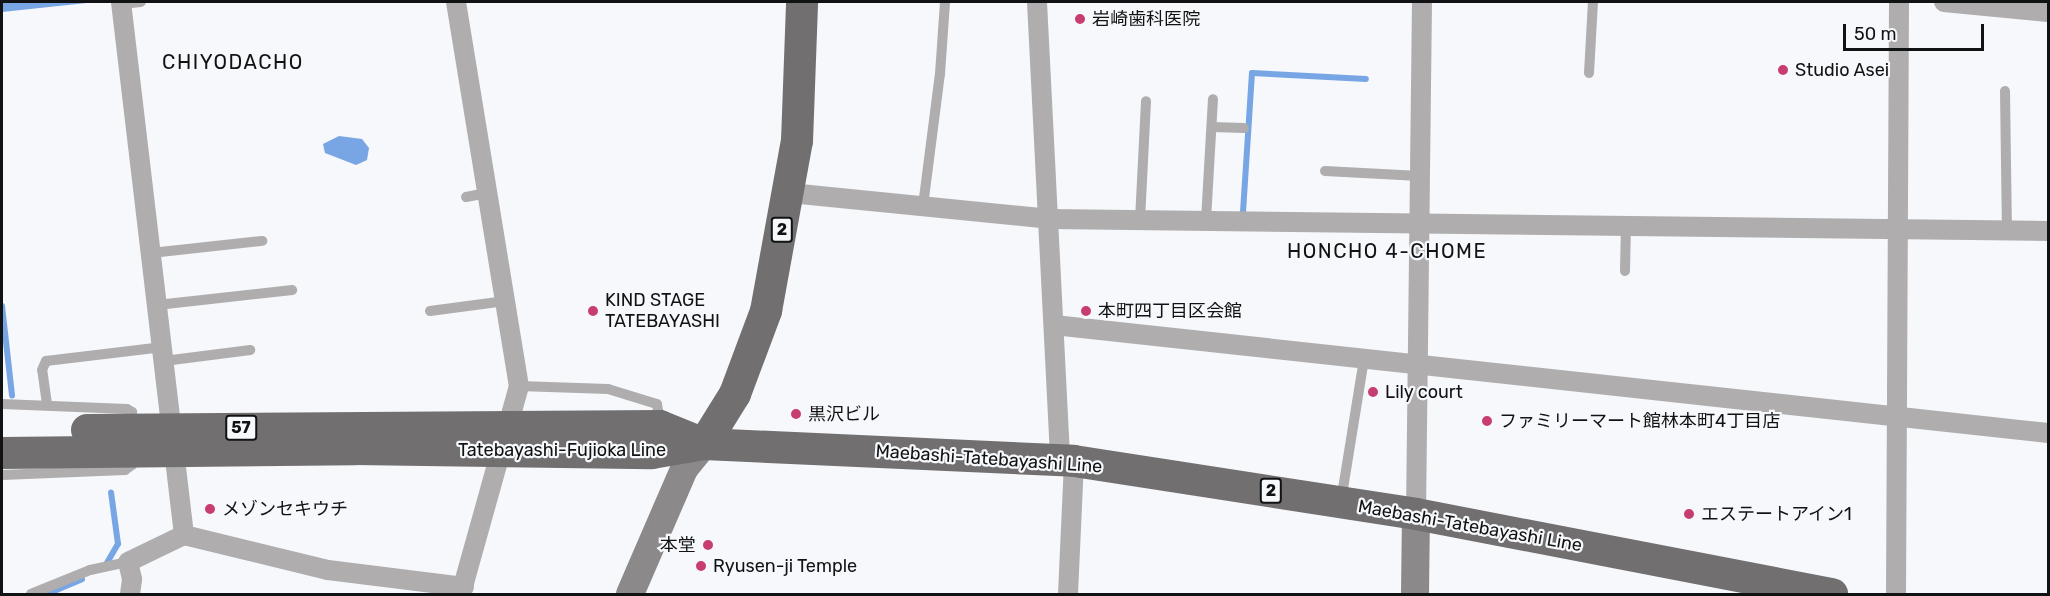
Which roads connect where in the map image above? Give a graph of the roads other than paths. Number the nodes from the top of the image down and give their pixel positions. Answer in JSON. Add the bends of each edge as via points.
{"nodes":[{"id":1,"x":128,"y":2,"type":"edge"},
{"id":2,"x":456,"y":2,"type":"edge"},
{"id":3,"x":802,"y":2,"type":"edge"},
{"id":4,"x":945,"y":2,"type":"edge"},
{"id":5,"x":1037,"y":2,"type":"edge"},
{"id":6,"x":1422,"y":2,"type":"edge"},
{"id":7,"x":1593,"y":2,"type":"edge"},
{"id":8,"x":1899,"y":2,"type":"edge"},
{"id":9,"x":1944,"y":2,"type":"edge"},
{"id":10,"x":2010,"y":5,"type":"edge"},
{"id":11,"x":2049,"y":12,"type":"edge"},
{"id":12,"x":1589,"y":73,"type":"dead end"},
{"id":13,"x":2005,"y":91,"type":"dead end"},
{"id":14,"x":1213,"y":99,"type":"dead end"},
{"id":15,"x":1146,"y":101,"type":"dead end"},
{"id":16,"x":1212,"y":127,"type":"junction"},
{"id":17,"x":1244,"y":128,"type":"dead end"},
{"id":18,"x":1325,"y":171,"type":"dead end"},
{"id":19,"x":1420,"y":176,"type":"junction"},
{"id":20,"x":487,"y":193,"type":"junction"},
{"id":21,"x":790,"y":193,"type":"junction"},
{"id":22,"x":466,"y":197,"type":"dead end"},
{"id":23,"x":922,"y":206,"type":"junction"},
{"id":24,"x":1049,"y":219,"type":"junction"},
{"id":25,"x":1140,"y":220,"type":"junction"},
{"id":26,"x":1206,"y":220,"type":"junction"},
{"id":27,"x":1419,"y":222,"type":"junction"},
{"id":28,"x":1626,"y":225,"type":"junction"},
{"id":29,"x":1899,"y":230,"type":"junction"},
{"id":30,"x":2007,"y":231,"type":"junction"},
{"id":31,"x":2049,"y":231,"type":"edge"},
{"id":32,"x":262,"y":241,"type":"dead end"},
{"id":33,"x":151,"y":253,"type":"junction"},
{"id":34,"x":1625,"y":271,"type":"dead end"},
{"id":35,"x":292,"y":290,"type":"dead end"},
{"id":36,"x":505,"y":301,"type":"junction"},
{"id":37,"x":157,"y":305,"type":"junction"},
{"id":38,"x":430,"y":311,"type":"dead end"},
{"id":39,"x":1054,"y":325,"type":"junction"},
{"id":40,"x":250,"y":350,"type":"dead end"},
{"id":41,"x":163,"y":354,"type":"junction"},
{"id":42,"x":1364,"y":359,"type":"junction"},
{"id":43,"x":1418,"y":364,"type":"junction"},
{"id":44,"x":519,"y":386,"type":"junction"},
{"id":45,"x":2,"y":404,"type":"edge"},
{"id":46,"x":47,"y":404,"type":"junction"},
{"id":47,"x":1899,"y":415,"type":"junction"},
{"id":48,"x":660,"y":426,"type":"junction"},
{"id":49,"x":2,"y":431,"type":"edge"},
{"id":50,"x":2049,"y":433,"type":"edge"},
{"id":51,"x":506,"y":438,"type":"junction"},
{"id":52,"x":174,"y":440,"type":"junction"},
{"id":53,"x":133,"y":441,"type":"junction"},
{"id":54,"x":704,"y":444,"type":"junction"},
{"id":55,"x":2,"y":453,"type":"edge"},
{"id":56,"x":1067,"y":461,"type":"junction"},
{"id":57,"x":2,"y":475,"type":"edge"},
{"id":58,"x":1340,"y":502,"type":"junction"},
{"id":59,"x":1416,"y":514,"type":"junction"},
{"id":60,"x":184,"y":535,"type":"junction"},
{"id":61,"x":128,"y":562,"type":"junction"},
{"id":62,"x":462,"y":591,"type":"edge"},
{"id":63,"x":31,"y":594,"type":"edge"},
{"id":64,"x":130,"y":594,"type":"edge"},
{"id":65,"x":630,"y":594,"type":"edge"},
{"id":66,"x":1068,"y":594,"type":"edge"},
{"id":67,"x":1415,"y":594,"type":"edge"},
{"id":68,"x":1832,"y":594,"type":"edge"},
{"id":69,"x":1896,"y":594,"type":"edge"}],
"edges":[{"from":1,"to":33,"type":"street"},
{"from":2,"to":20,"type":"street"},
{"from":3,"to":21,"type":"main road","number":"2","via":[[802,73]]},
{"from":4,"to":23,"type":"lane","via":[[940,74]]},
{"from":5,"to":24,"type":"street"},
{"from":6,"to":19,"type":"street"},
{"from":7,"to":12,"type":"lane"},
{"from":8,"to":29,"type":"street"},
{"from":9,"to":10,"type":"street"},
{"from":10,"to":11,"type":"street"},
{"from":13,"to":30,"type":"lane"},
{"from":14,"to":16,"type":"lane"},
{"from":15,"to":25,"type":"lane"},
{"from":16,"to":17,"type":"lane"},
{"from":16,"to":26,"type":"lane"},
{"from":18,"to":19,"type":"lane"},
{"from":19,"to":27,"type":"street"},
{"from":20,"to":22,"type":"lane"},
{"from":20,"to":36,"type":"street"},
{"from":21,"to":23,"type":"street"},
{"from":21,"to":54,"type":"main road","number":"2","via":[[766,311],[735,394]]},
{"from":23,"to":24,"type":"street"},
{"from":24,"to":25,"type":"street"},
{"from":24,"to":39,"type":"street"},
{"from":25,"to":26,"type":"street"},
{"from":26,"to":27,"type":"street"},
{"from":27,"to":28,"type":"street"},
{"from":27,"to":43,"type":"street"},
{"from":28,"to":29,"type":"street"},
{"from":28,"to":34,"type":"lane"},
{"from":29,"to":30,"type":"street"},
{"from":29,"to":47,"type":"street"},
{"from":30,"to":31,"type":"street"},
{"from":32,"to":33,"type":"lane"},
{"from":33,"to":37,"type":"street"},
{"from":35,"to":37,"type":"lane"},
{"from":36,"to":38,"type":"lane"},
{"from":36,"to":44,"type":"street"},
{"from":37,"to":41,"type":"street"},
{"from":39,"to":42,"type":"street"},
{"from":39,"to":56,"type":"street"},
{"from":40,"to":41,"type":"lane"},
{"from":41,"to":46,"type":"lane","via":[[46,361],[42,370]]},
{"from":41,"to":52,"type":"street"},
{"from":42,"to":43,"type":"street"},
{"from":42,"to":58,"type":"lane"},
{"from":43,"to":47,"type":"street","via":[[1731,401]]},
{"from":43,"to":59,"type":"street"},
{"from":44,"to":48,"type":"lane","via":[[608,389],[657,404]]},
{"from":44,"to":51,"type":"street"},
{"from":45,"to":46,"type":"lane"},
{"from":46,"to":53,"type":"lane","via":[[127,409],[132,412]]},
{"from":47,"to":50,"type":"street"},
{"from":47,"to":69,"type":"street"},
{"from":48,"to":51,"type":"main road","name":"Tatebayashi-Fujioka Line","number":"57"},
{"from":48,"to":54,"type":"main road","name":"Tatebayashi-Fujioka Line","number":"57"},
{"from":49,"to":53,"type":"main road","name":"Tatebayashi-Fujioka Line","number":"57"},
{"from":51,"to":52,"type":"main road","name":"Tatebayashi-Fujioka Line","number":"57"},
{"from":51,"to":54,"type":"main road","name":"Tatebayashi-Fujioka Line","number":"57","via":[[652,453]]},
{"from":51,"to":62,"type":"street"},
{"from":52,"to":53,"type":"main road","name":"Tatebayashi-Fujioka Line","number":"57"},
{"from":52,"to":60,"type":"street"},
{"from":53,"to":55,"type":"main road","name":"Tatebayashi-Fujioka Line","number":"57"},
{"from":53,"to":57,"type":"lane","via":[[132,465],[126,470]]},
{"from":54,"to":56,"type":"main road","name":"Maebashi-Tatebayashi Line","number":"2"},
{"from":54,"to":65,"type":"street","via":[[684,469]]},
{"from":56,"to":58,"type":"main road","name":"Maebashi-Tatebayashi Line","number":"2"},
{"from":56,"to":66,"type":"street"},
{"from":58,"to":59,"type":"main road","name":"Maebashi-Tatebayashi Line","number":"2"},
{"from":59,"to":67,"type":"street"},
{"from":59,"to":68,"type":"main road","name":"Maebashi-Tatebayashi Line","number":"2"},
{"from":60,"to":61,"type":"street"},
{"from":60,"to":62,"type":"street","via":[[328,570]]},
{"from":61,"to":63,"type":"lane","via":[[90,570]]},
{"from":61,"to":64,"type":"street"}]}
